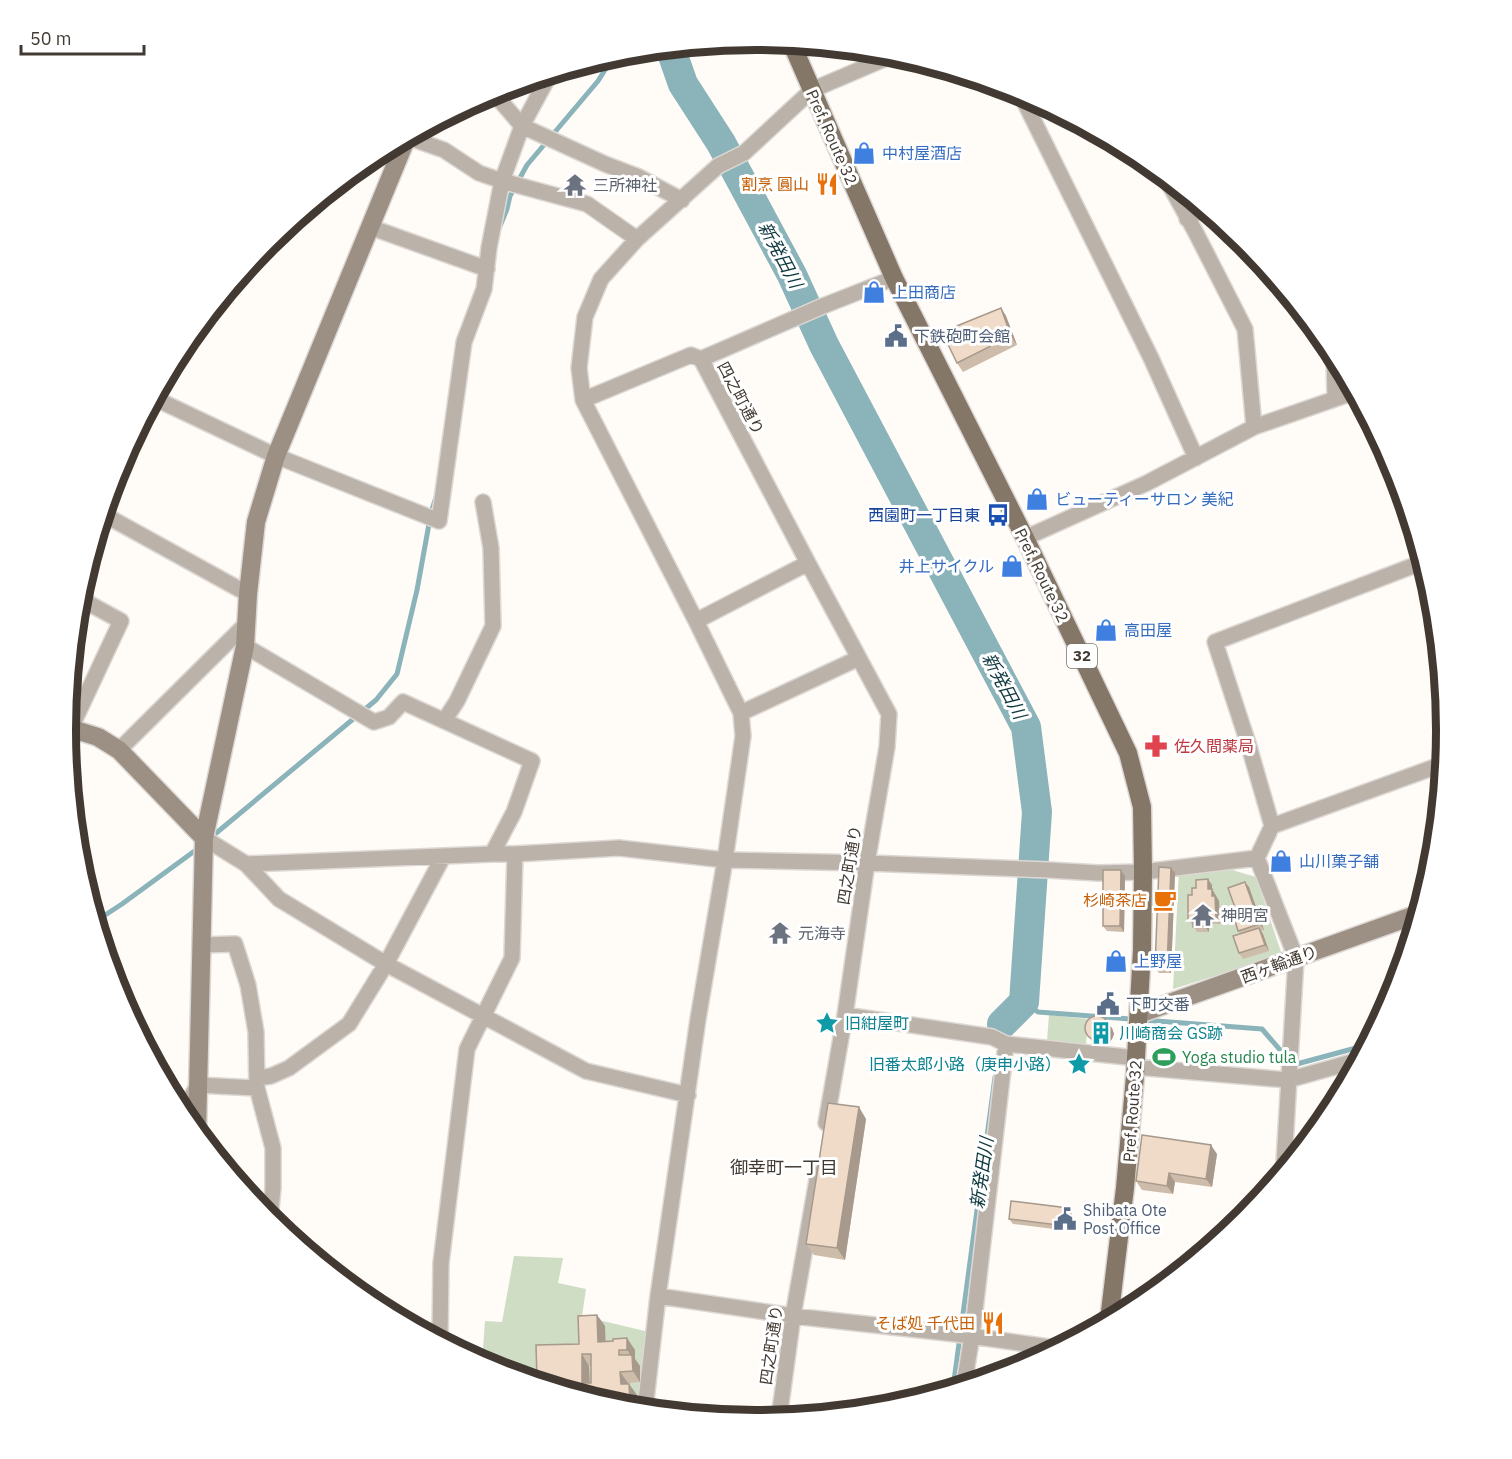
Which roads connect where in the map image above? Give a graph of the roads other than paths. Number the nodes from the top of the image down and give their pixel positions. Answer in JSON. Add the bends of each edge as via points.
{"nodes":[{"id":1,"x":795,"y":51,"type":"edge"},
{"id":2,"x":879,"y":61,"type":"edge"},
{"id":3,"x":545,"y":84,"type":"edge"},
{"id":4,"x":812,"y":90,"type":"junction"},
{"id":5,"x":499,"y":100,"type":"edge"},
{"id":6,"x":1026,"y":106,"type":"edge"},
{"id":7,"x":522,"y":126,"type":"junction"},
{"id":8,"x":417,"y":140,"type":"edge"},
{"id":9,"x":402,"y":150,"type":"edge"},
{"id":10,"x":502,"y":181,"type":"junction"},
{"id":11,"x":1173,"y":193,"type":"edge"},
{"id":12,"x":682,"y":200,"type":"junction"},
{"id":13,"x":1197,"y":212,"type":"edge"},
{"id":14,"x":1187,"y":219,"type":"junction"},
{"id":15,"x":370,"y":227,"type":"junction"},
{"id":16,"x":638,"y":239,"type":"junction"},
{"id":17,"x":487,"y":269,"type":"junction"},
{"id":18,"x":894,"y":278,"type":"junction"},
{"id":19,"x":700,"y":359,"type":"junction"},
{"id":20,"x":1334,"y":373,"type":"edge"},
{"id":21,"x":1347,"y":395,"type":"edge"},
{"id":22,"x":1335,"y":399,"type":"junction"},
{"id":23,"x":583,"y":400,"type":"junction"},
{"id":24,"x":161,"y":401,"type":"edge"},
{"id":25,"x":1254,"y":427,"type":"junction"},
{"id":26,"x":276,"y":456,"type":"junction"},
{"id":27,"x":1196,"y":458,"type":"junction"},
{"id":28,"x":483,"y":502,"type":"dead end"},
{"id":29,"x":110,"y":518,"type":"edge"},
{"id":30,"x":1025,"y":538,"type":"junction"},
{"id":31,"x":808,"y":563,"type":"junction"},
{"id":32,"x":1416,"y":565,"type":"edge"},
{"id":33,"x":248,"y":594,"type":"junction"},
{"id":34,"x":88,"y":603,"type":"edge"},
{"id":35,"x":696,"y":621,"type":"junction"},
{"id":36,"x":246,"y":624,"type":"junction"},
{"id":37,"x":245,"y":646,"type":"junction"},
{"id":38,"x":859,"y":658,"type":"junction"},
{"id":39,"x":76,"y":710,"type":"edge"},
{"id":40,"x":741,"y":713,"type":"junction"},
{"id":41,"x":444,"y":722,"type":"junction"},
{"id":42,"x":76,"y":731,"type":"edge"},
{"id":43,"x":119,"y":750,"type":"junction"},
{"id":44,"x":1435,"y":767,"type":"edge"},
{"id":45,"x":1272,"y":826,"type":"junction"},
{"id":46,"x":204,"y":838,"type":"junction"},
{"id":47,"x":492,"y":854,"type":"junction"},
{"id":48,"x":515,"y":854,"type":"junction"},
{"id":49,"x":443,"y":857,"type":"junction"},
{"id":50,"x":1257,"y":858,"type":"junction"},
{"id":51,"x":725,"y":860,"type":"junction"},
{"id":52,"x":867,"y":863,"type":"junction"},
{"id":53,"x":246,"y":864,"type":"junction"},
{"id":54,"x":1143,"y":872,"type":"junction"},
{"id":55,"x":1409,"y":917,"type":"edge"},
{"id":56,"x":201,"y":945,"type":"junction"},
{"id":57,"x":1296,"y":958,"type":"junction"},
{"id":58,"x":386,"y":964,"type":"junction"},
{"id":59,"x":1139,"y":1014,"type":"junction"},
{"id":60,"x":845,"y":1015,"type":"junction"},
{"id":61,"x":483,"y":1017,"type":"junction"},
{"id":62,"x":1006,"y":1044,"type":"junction"},
{"id":63,"x":1136,"y":1062,"type":"junction"},
{"id":64,"x":1349,"y":1063,"type":"edge"},
{"id":65,"x":1288,"y":1080,"type":"junction"},
{"id":66,"x":257,"y":1083,"type":"junction"},
{"id":67,"x":198,"y":1085,"type":"junction"},
{"id":68,"x":688,"y":1095,"type":"junction"},
{"id":69,"x":188,"y":1102,"type":"edge"},
{"id":70,"x":198,"y":1117,"type":"edge"},
{"id":71,"x":823,"y":1142,"type":"edge"},
{"id":72,"x":1285,"y":1155,"type":"edge"},
{"id":73,"x":819,"y":1165,"type":"edge"},
{"id":74,"x":271,"y":1206,"type":"edge"},
{"id":75,"x":658,"y":1296,"type":"junction"},
{"id":76,"x":1110,"y":1309,"type":"edge"},
{"id":77,"x":793,"y":1316,"type":"junction"},
{"id":78,"x":440,"y":1331,"type":"edge"},
{"id":79,"x":964,"y":1335,"type":"junction"},
{"id":80,"x":1042,"y":1346,"type":"edge"},
{"id":81,"x":964,"y":1376,"type":"edge"},
{"id":82,"x":646,"y":1400,"type":"edge"},
{"id":83,"x":780,"y":1409,"type":"edge"}],
"edges":[{"from":1,"to":4,"type":"main road","name":"Pref. Route 32","number":"32"},
{"from":2,"to":4,"type":"street"},
{"from":3,"to":7,"type":"street"},
{"from":4,"to":12,"type":"street","via":[[744,153],[718,166]]},
{"from":4,"to":18,"type":"main road","name":"Pref. Route 32","number":"32"},
{"from":5,"to":7,"type":"street"},
{"from":6,"to":27,"type":"street"},
{"from":7,"to":10,"type":"street"},
{"from":7,"to":12,"type":"street"},
{"from":8,"to":10,"type":"street","via":[[444,150],[479,173]]},
{"from":9,"to":15,"type":"street"},
{"from":10,"to":16,"type":"street","via":[[586,204]]},
{"from":10,"to":17,"type":"street"},
{"from":11,"to":14,"type":"street"},
{"from":12,"to":16,"type":"street"},
{"from":13,"to":14,"type":"street"},
{"from":14,"to":25,"type":"street","via":[[1245,329]]},
{"from":15,"to":17,"type":"street"},
{"from":15,"to":26,"type":"street"},
{"from":16,"to":23,"type":"street","via":[[601,279],[585,317],[579,368]]},
{"from":17,"to":26,"type":"street","via":[[484,290],[464,342],[439,521]]},
{"from":18,"to":19,"type":"street"},
{"from":18,"to":30,"type":"main road","name":"Pref. Route 32","number":"32"},
{"from":19,"to":23,"type":"street","via":[[691,355]]},
{"from":19,"to":31,"type":"street","name":"四之町通り"},
{"from":20,"to":22,"type":"street"},
{"from":21,"to":22,"type":"street"},
{"from":22,"to":25,"type":"street"},
{"from":23,"to":35,"type":"street"},
{"from":24,"to":26,"type":"street"},
{"from":25,"to":27,"type":"street"},
{"from":26,"to":33,"type":"street","via":[[256,522]]},
{"from":27,"to":30,"type":"street"},
{"from":28,"to":41,"type":"street","via":[[491,548],[493,626]]},
{"from":29,"to":33,"type":"street"},
{"from":30,"to":54,"type":"main road","name":"Pref. Route 32","number":"32","via":[[1128,753],[1142,807]]},
{"from":31,"to":35,"type":"street"},
{"from":31,"to":38,"type":"street","name":"四之町通り"},
{"from":32,"to":45,"type":"street","via":[[1215,642]]},
{"from":33,"to":36,"type":"street"},
{"from":34,"to":39,"type":"street","via":[[122,621]]},
{"from":35,"to":40,"type":"street"},
{"from":36,"to":37,"type":"street"},
{"from":36,"to":43,"type":"street"},
{"from":37,"to":41,"type":"street","via":[[374,722],[389,717],[403,702]]},
{"from":37,"to":46,"type":"street"},
{"from":38,"to":40,"type":"street"},
{"from":38,"to":52,"type":"street","name":"四之町通り","via":[[889,714]]},
{"from":40,"to":51,"type":"street","via":[[743,736]]},
{"from":41,"to":47,"type":"street","via":[[532,761]]},
{"from":42,"to":43,"type":"street","via":[[98,737]]},
{"from":43,"to":46,"type":"street"},
{"from":44,"to":45,"type":"street"},
{"from":45,"to":50,"type":"street"},
{"from":46,"to":53,"type":"street"},
{"from":46,"to":56,"type":"street"},
{"from":47,"to":48,"type":"street"},
{"from":47,"to":49,"type":"street"},
{"from":48,"to":51,"type":"street","via":[[619,848]]},
{"from":48,"to":61,"type":"street","via":[[512,958]]},
{"from":49,"to":53,"type":"street"},
{"from":49,"to":58,"type":"street"},
{"from":50,"to":54,"type":"street"},
{"from":50,"to":57,"type":"street"},
{"from":51,"to":52,"type":"street"},
{"from":51,"to":68,"type":"street"},
{"from":52,"to":54,"type":"street"},
{"from":52,"to":60,"type":"street","name":"四之町通り"},
{"from":53,"to":58,"type":"street","via":[[279,899]]},
{"from":54,"to":59,"type":"main road","name":"Pref. Route 32","number":"32"},
{"from":55,"to":57,"type":"street","name":"西ヶ輪通り"},
{"from":56,"to":66,"type":"street","via":[[235,944],[248,985],[256,1032]]},
{"from":56,"to":67,"type":"street"},
{"from":57,"to":59,"type":"street","name":"西ヶ輪通り"},
{"from":57,"to":65,"type":"street"},
{"from":58,"to":61,"type":"street"},
{"from":58,"to":66,"type":"street","via":[[349,1024],[290,1068]]},
{"from":59,"to":63,"type":"main road","name":"Pref. Route 32","number":"32"},
{"from":60,"to":62,"type":"street","via":[[992,1037]]},
{"from":60,"to":71,"type":"street","name":"四之町通り"},
{"from":61,"to":68,"type":"street","via":[[586,1071]]},
{"from":61,"to":78,"type":"street","via":[[466,1060],[441,1263]]},
{"from":62,"to":63,"type":"street"},
{"from":62,"to":79,"type":"street"},
{"from":63,"to":65,"type":"street"},
{"from":63,"to":76,"type":"main road","name":"Pref. Route 32","number":"32"},
{"from":64,"to":65,"type":"street"},
{"from":65,"to":72,"type":"street"},
{"from":66,"to":67,"type":"street"},
{"from":66,"to":74,"type":"street","via":[[273,1148]]},
{"from":67,"to":69,"type":"street"},
{"from":67,"to":70,"type":"street"},
{"from":68,"to":75,"type":"street"},
{"from":73,"to":77,"type":"street","name":"四之町通り"},
{"from":75,"to":77,"type":"street"},
{"from":75,"to":82,"type":"street"},
{"from":77,"to":79,"type":"street"},
{"from":77,"to":83,"type":"street","name":"四之町通り"},
{"from":79,"to":80,"type":"street"},
{"from":79,"to":81,"type":"street"}]}
